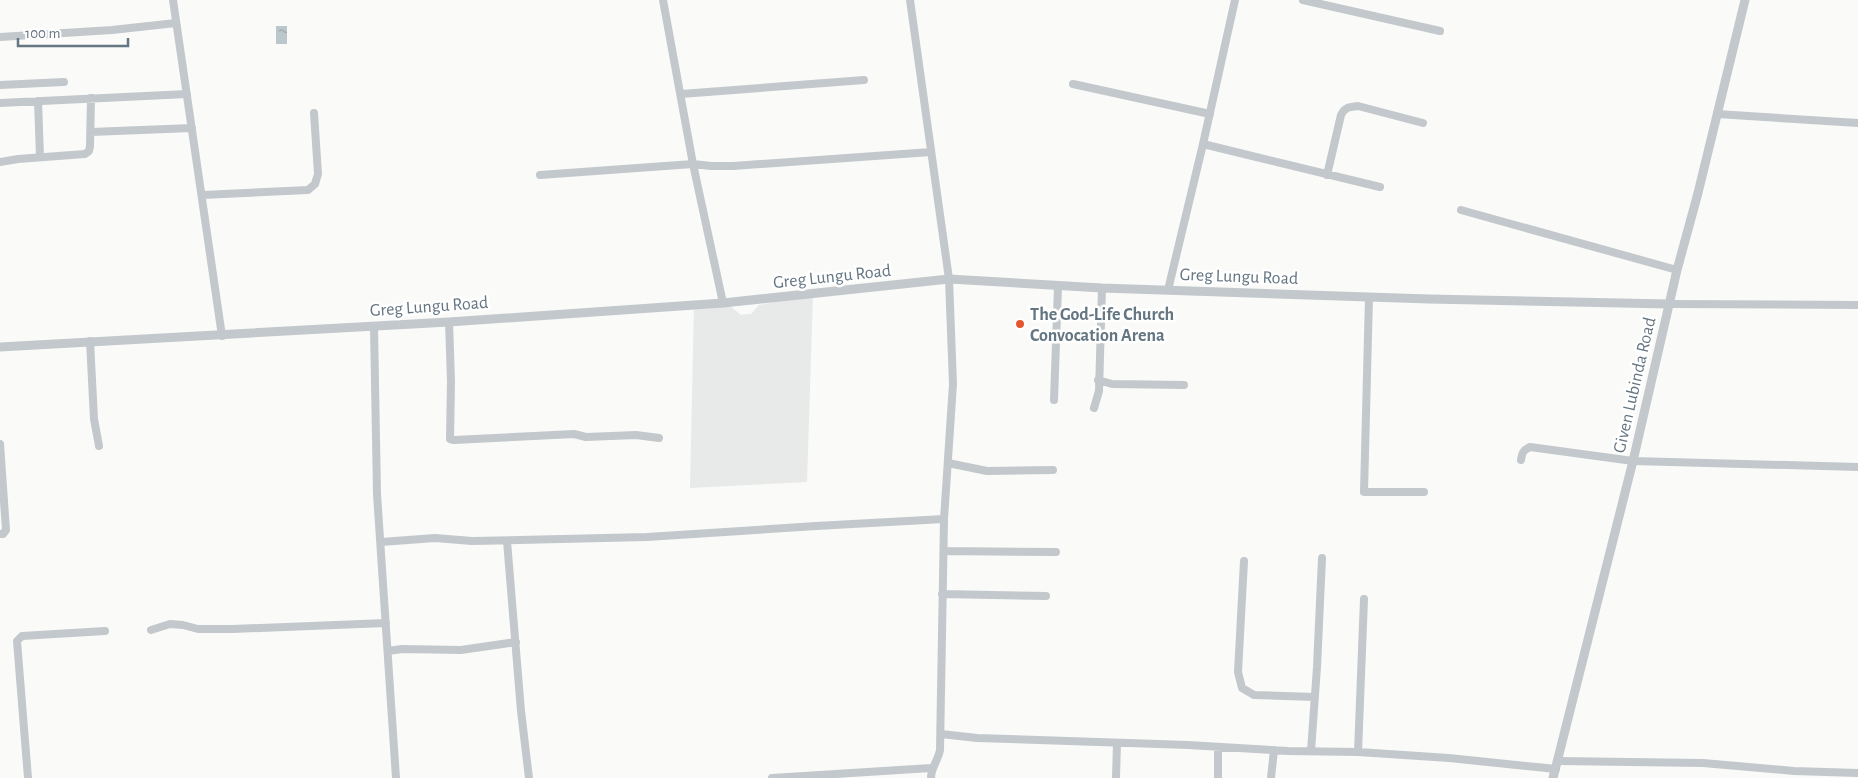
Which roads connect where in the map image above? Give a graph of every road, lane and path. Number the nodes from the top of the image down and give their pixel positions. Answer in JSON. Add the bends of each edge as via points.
{"nodes":[{"id":1,"x":173,"y":0,"type":"edge"},
{"id":2,"x":663,"y":0,"type":"edge"},
{"id":3,"x":910,"y":0,"type":"edge"},
{"id":4,"x":1235,"y":0,"type":"edge"},
{"id":5,"x":1303,"y":0,"type":"edge"},
{"id":6,"x":1744,"y":0,"type":"edge"},
{"id":7,"x":176,"y":23,"type":"junction"},
{"id":8,"x":1440,"y":31,"type":"dead end"},
{"id":9,"x":0,"y":37,"type":"edge"},
{"id":10,"x":864,"y":80,"type":"dead end"},
{"id":11,"x":64,"y":82,"type":"dead end"},
{"id":12,"x":1073,"y":84,"type":"dead end"},
{"id":13,"x":0,"y":85,"type":"edge"},
{"id":14,"x":187,"y":94,"type":"junction"},
{"id":15,"x":681,"y":94,"type":"junction"},
{"id":16,"x":91,"y":98,"type":"junction"},
{"id":17,"x":38,"y":101,"type":"junction"},
{"id":18,"x":0,"y":103,"type":"edge"},
{"id":19,"x":314,"y":113,"type":"dead end"},
{"id":20,"x":1210,"y":114,"type":"junction"},
{"id":21,"x":1717,"y":114,"type":"junction"},
{"id":22,"x":1424,"y":123,"type":"dead end"},
{"id":23,"x":1858,"y":123,"type":"edge"},
{"id":24,"x":192,"y":128,"type":"junction"},
{"id":25,"x":91,"y":132,"type":"junction"},
{"id":26,"x":1204,"y":144,"type":"junction"},
{"id":27,"x":931,"y":152,"type":"junction"},
{"id":28,"x":40,"y":157,"type":"junction"},
{"id":29,"x":0,"y":162,"type":"edge"},
{"id":30,"x":693,"y":164,"type":"junction"},
{"id":31,"x":1327,"y":174,"type":"junction"},
{"id":32,"x":540,"y":175,"type":"dead end"},
{"id":33,"x":1380,"y":187,"type":"dead end"},
{"id":34,"x":203,"y":195,"type":"junction"},
{"id":35,"x":1461,"y":210,"type":"dead end"},
{"id":36,"x":1677,"y":270,"type":"junction"},
{"id":37,"x":949,"y":279,"type":"junction"},
{"id":38,"x":1058,"y":286,"type":"junction"},
{"id":39,"x":1102,"y":288,"type":"junction"},
{"id":40,"x":1168,"y":290,"type":"junction"},
{"id":41,"x":1369,"y":297,"type":"junction"},
{"id":42,"x":723,"y":303,"type":"junction"},
{"id":43,"x":1669,"y":304,"type":"junction"},
{"id":44,"x":1858,"y":305,"type":"edge"},
{"id":45,"x":449,"y":322,"type":"junction"},
{"id":46,"x":374,"y":326,"type":"junction"},
{"id":47,"x":222,"y":336,"type":"junction"},
{"id":48,"x":90,"y":341,"type":"junction"},
{"id":49,"x":0,"y":348,"type":"edge"},
{"id":50,"x":1098,"y":380,"type":"junction"},
{"id":51,"x":1184,"y":385,"type":"dead end"},
{"id":52,"x":1054,"y":400,"type":"dead end"},
{"id":53,"x":1094,"y":408,"type":"dead end"},
{"id":54,"x":659,"y":438,"type":"dead end"},
{"id":55,"x":0,"y":444,"type":"edge"},
{"id":56,"x":99,"y":446,"type":"dead end"},
{"id":57,"x":1521,"y":460,"type":"dead end"},
{"id":58,"x":1633,"y":461,"type":"junction"},
{"id":59,"x":948,"y":463,"type":"junction"},
{"id":60,"x":1858,"y":467,"type":"edge"},
{"id":61,"x":1053,"y":470,"type":"dead end"},
{"id":62,"x":1424,"y":492,"type":"dead end"},
{"id":63,"x":944,"y":519,"type":"junction"},
{"id":64,"x":0,"y":534,"type":"edge"},
{"id":65,"x":507,"y":541,"type":"junction"},
{"id":66,"x":381,"y":542,"type":"junction"},
{"id":67,"x":944,"y":551,"type":"junction"},
{"id":68,"x":1056,"y":552,"type":"dead end"},
{"id":69,"x":1322,"y":558,"type":"dead end"},
{"id":70,"x":1244,"y":561,"type":"dead end"},
{"id":71,"x":942,"y":594,"type":"junction"},
{"id":72,"x":1046,"y":596,"type":"dead end"},
{"id":73,"x":1364,"y":600,"type":"dead end"},
{"id":74,"x":386,"y":622,"type":"junction"},
{"id":75,"x":151,"y":630,"type":"dead end"},
{"id":76,"x":105,"y":631,"type":"dead end"},
{"id":77,"x":516,"y":642,"type":"junction"},
{"id":78,"x":388,"y":651,"type":"junction"},
{"id":79,"x":1315,"y":697,"type":"junction"},
{"id":80,"x":941,"y":734,"type":"junction"},
{"id":81,"x":1116,"y":743,"type":"junction"},
{"id":82,"x":1218,"y":747,"type":"junction"},
{"id":83,"x":1274,"y":750,"type":"junction"},
{"id":84,"x":1311,"y":751,"type":"junction"},
{"id":85,"x":1358,"y":752,"type":"junction"},
{"id":86,"x":931,"y":768,"type":"junction"},
{"id":87,"x":1556,"y":769,"type":"edge"},
{"id":88,"x":1858,"y":773,"type":"edge"},
{"id":89,"x":1793,"y":774,"type":"edge"},
{"id":90,"x":28,"y":778,"type":"edge"},
{"id":91,"x":396,"y":778,"type":"edge"},
{"id":92,"x":529,"y":778,"type":"edge"},
{"id":93,"x":772,"y":778,"type":"edge"},
{"id":94,"x":931,"y":778,"type":"edge"},
{"id":95,"x":1116,"y":778,"type":"edge"},
{"id":96,"x":1218,"y":778,"type":"edge"},
{"id":97,"x":1271,"y":778,"type":"edge"}],
"edges":[{"from":1,"to":7,"type":"street"},
{"from":2,"to":15,"type":"street"},
{"from":3,"to":27,"type":"street"},
{"from":4,"to":20,"type":"street"},
{"from":5,"to":8,"type":"street"},
{"from":6,"to":21,"type":"street","name":"Given Lubinda Road"},
{"from":7,"to":9,"type":"street"},
{"from":7,"to":14,"type":"street"},
{"from":10,"to":15,"type":"street"},
{"from":11,"to":13,"type":"street"},
{"from":12,"to":20,"type":"street"},
{"from":14,"to":16,"type":"street"},
{"from":14,"to":24,"type":"street"},
{"from":15,"to":30,"type":"street"},
{"from":16,"to":17,"type":"street"},
{"from":16,"to":25,"type":"street"},
{"from":17,"to":18,"type":"street"},
{"from":17,"to":28,"type":"street"},
{"from":19,"to":34,"type":"street","via":[[318,174],[315,184],[308,190]]},
{"from":20,"to":26,"type":"street"},
{"from":21,"to":23,"type":"street"},
{"from":21,"to":36,"type":"street","name":"Given Lubinda Road"},
{"from":22,"to":31,"type":"street","via":[[1358,106],[1349,107],[1341,115]]},
{"from":24,"to":25,"type":"street"},
{"from":24,"to":34,"type":"street"},
{"from":25,"to":28,"type":"street","via":[[86,154]]},
{"from":26,"to":31,"type":"street"},
{"from":26,"to":40,"type":"street"},
{"from":27,"to":30,"type":"street","via":[[733,166]]},
{"from":27,"to":37,"type":"street"},
{"from":28,"to":29,"type":"street"},
{"from":30,"to":32,"type":"street"},
{"from":30,"to":42,"type":"street"},
{"from":31,"to":33,"type":"street"},
{"from":34,"to":47,"type":"street"},
{"from":35,"to":36,"type":"street"},
{"from":36,"to":43,"type":"street","name":"Given Lubinda Road"},
{"from":37,"to":38,"type":"street","name":"Greg Lungu Road"},
{"from":37,"to":42,"type":"street","name":"Greg Lungu Road"},
{"from":37,"to":59,"type":"street","via":[[953,384]]},
{"from":38,"to":39,"type":"street","name":"Greg Lungu Road"},
{"from":38,"to":52,"type":"street"},
{"from":39,"to":40,"type":"street","name":"Greg Lungu Road"},
{"from":39,"to":50,"type":"street"},
{"from":40,"to":41,"type":"street","name":"Greg Lungu Road"},
{"from":41,"to":43,"type":"street","name":"Greg Lungu Road"},
{"from":41,"to":62,"type":"street","via":[[1364,492]]},
{"from":42,"to":45,"type":"street","name":"Greg Lungu Road"},
{"from":43,"to":44,"type":"street"},
{"from":43,"to":58,"type":"street","name":"Given Lubinda Road"},
{"from":45,"to":46,"type":"street","name":"Greg Lungu Road"},
{"from":45,"to":54,"type":"street","via":[[450,439],[574,434]]},
{"from":46,"to":47,"type":"street","name":"Greg Lungu Road"},
{"from":46,"to":66,"type":"street"},
{"from":47,"to":48,"type":"street","name":"Greg Lungu Road"},
{"from":48,"to":49,"type":"street","name":"Greg Lungu Road"},
{"from":48,"to":56,"type":"street","via":[[94,419]]},
{"from":50,"to":51,"type":"street","via":[[1112,384]]},
{"from":50,"to":53,"type":"street"},
{"from":55,"to":64,"type":"street","via":[[6,530]]},
{"from":57,"to":58,"type":"street","via":[[1522,453],[1530,447]]},
{"from":58,"to":60,"type":"street"},
{"from":58,"to":87,"type":"street","name":"Given Lubinda Road"},
{"from":59,"to":61,"type":"street","via":[[987,470]]},
{"from":59,"to":63,"type":"street"},
{"from":63,"to":65,"type":"street","via":[[647,537]]},
{"from":63,"to":67,"type":"street"},
{"from":65,"to":66,"type":"street","via":[[435,538]]},
{"from":65,"to":77,"type":"street"},
{"from":66,"to":74,"type":"street"},
{"from":67,"to":68,"type":"street"},
{"from":67,"to":71,"type":"street"},
{"from":69,"to":79,"type":"street"},
{"from":70,"to":79,"type":"street","via":[[1238,672],[1242,688],[1254,695]]},
{"from":71,"to":72,"type":"street"},
{"from":71,"to":80,"type":"street"},
{"from":73,"to":85,"type":"street"},
{"from":74,"to":75,"type":"street","via":[[233,630],[170,624]]},
{"from":74,"to":78,"type":"street"},
{"from":76,"to":90,"type":"street","via":[[22,636],[17,641]]},
{"from":77,"to":78,"type":"street","via":[[461,650]]},
{"from":77,"to":92,"type":"street"},
{"from":78,"to":91,"type":"street"},
{"from":79,"to":84,"type":"street"},
{"from":80,"to":81,"type":"street"},
{"from":80,"to":86,"type":"street","via":[[938,760]]},
{"from":81,"to":82,"type":"street"},
{"from":81,"to":95,"type":"street"},
{"from":82,"to":83,"type":"street"},
{"from":82,"to":96,"type":"street"},
{"from":83,"to":84,"type":"street"},
{"from":83,"to":97,"type":"street"},
{"from":84,"to":85,"type":"street"},
{"from":85,"to":87,"type":"street"},
{"from":86,"to":93,"type":"street"},
{"from":86,"to":94,"type":"street"},
{"from":87,"to":89,"type":"street","via":[[1703,763]]},
{"from":88,"to":89,"type":"street"}]}
